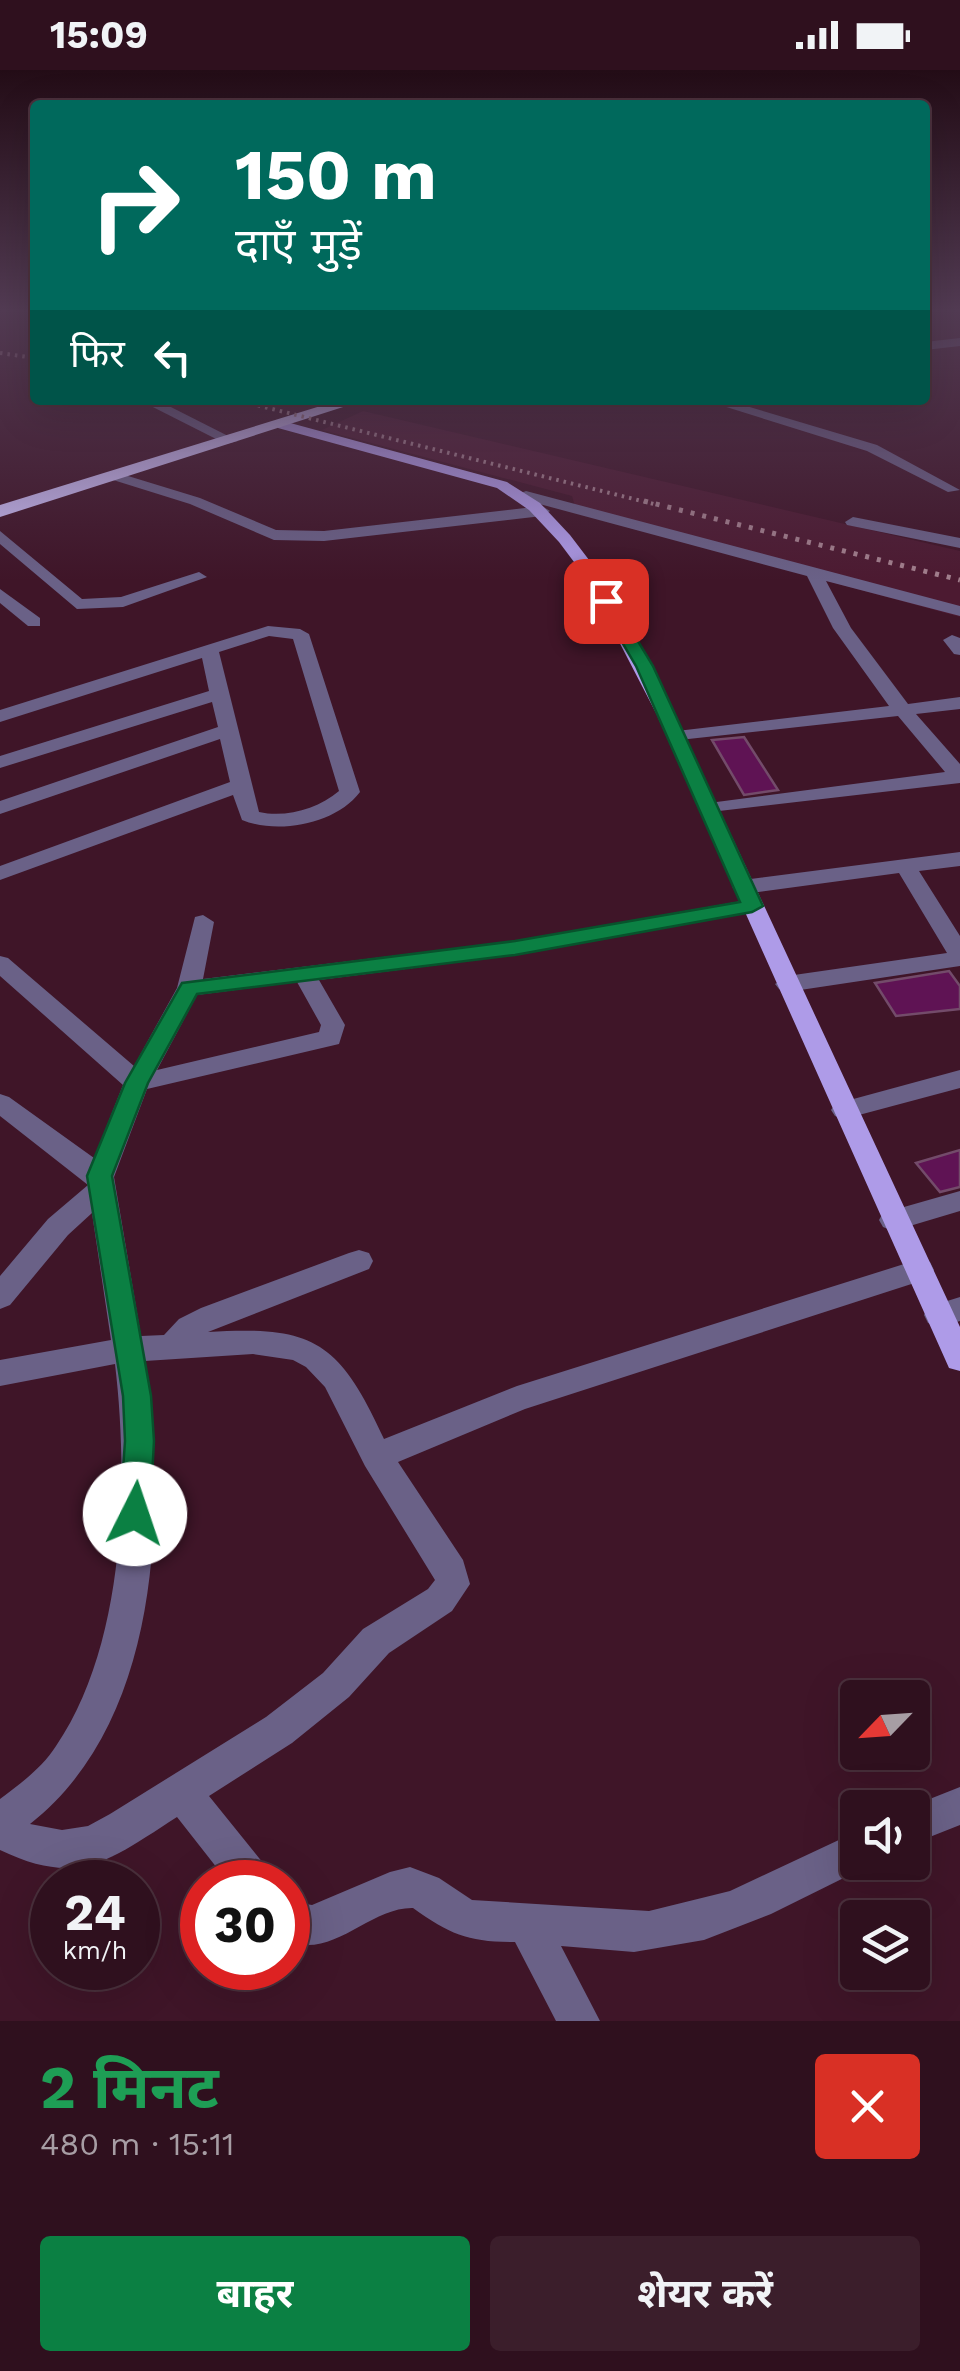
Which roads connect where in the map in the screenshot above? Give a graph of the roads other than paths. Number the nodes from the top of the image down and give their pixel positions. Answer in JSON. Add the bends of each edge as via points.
{"nodes":[{"id":1,"x":156,"y":405,"type":"edge"},
{"id":2,"x":343,"y":405,"type":"edge"},
{"id":3,"x":728,"y":405,"type":"edge"},
{"id":4,"x":283,"y":426,"type":"junction"},
{"id":5,"x":231,"y":441,"type":"junction"},
{"id":6,"x":114,"y":476,"type":"junction"},
{"id":7,"x":954,"y":489,"type":"dead end"},
{"id":8,"x":534,"y":503,"type":"junction"},
{"id":9,"x":0,"y":511,"type":"edge"},
{"id":10,"x":853,"y":522,"type":"dead end"},
{"id":11,"x":0,"y":536,"type":"edge"},
{"id":12,"x":960,"y":543,"type":"edge"},
{"id":13,"x":814,"y":572,"type":"junction"},
{"id":14,"x":199,"y":577,"type":"dead end"},
{"id":15,"x":0,"y":594,"type":"edge"},
{"id":16,"x":960,"y":610,"type":"edge"},
{"id":17,"x":34,"y":622,"type":"dead end"},
{"id":18,"x":208,"y":649,"type":"junction"},
{"id":19,"x":220,"y":694,"type":"junction"},
{"id":20,"x":960,"y":703,"type":"edge"},
{"id":21,"x":904,"y":710,"type":"junction"},
{"id":22,"x":0,"y":716,"type":"edge"},
{"id":23,"x":228,"y":730,"type":"junction"},
{"id":24,"x":677,"y":737,"type":"junction"},
{"id":25,"x":0,"y":762,"type":"edge"},
{"id":26,"x":960,"y":776,"type":"edge"},
{"id":27,"x":241,"y":785,"type":"junction"},
{"id":28,"x":0,"y":808,"type":"edge"},
{"id":29,"x":709,"y":809,"type":"junction"},
{"id":30,"x":960,"y":860,"type":"edge"},
{"id":31,"x":906,"y":866,"type":"junction"},
{"id":32,"x":0,"y":873,"type":"edge"},
{"id":33,"x":748,"y":896,"type":"junction"},
{"id":34,"x":203,"y":922,"type":"dead end"},
{"id":35,"x":960,"y":957,"type":"edge"},
{"id":36,"x":0,"y":963,"type":"edge"},
{"id":37,"x":306,"y":974,"type":"junction"},
{"id":38,"x":787,"y":984,"type":"junction"},
{"id":39,"x":189,"y":988,"type":"junction"},
{"id":40,"x":960,"y":1079,"type":"edge"},
{"id":41,"x":137,"y":1083,"type":"junction"},
{"id":42,"x":0,"y":1103,"type":"edge"},
{"id":43,"x":844,"y":1110,"type":"junction"},
{"id":44,"x":101,"y":1182,"type":"junction"},
{"id":45,"x":960,"y":1201,"type":"edge"},
{"id":46,"x":893,"y":1220,"type":"junction"},
{"id":47,"x":359,"y":1261,"type":"dead end"},
{"id":48,"x":920,"y":1270,"type":"junction"},
{"id":49,"x":0,"y":1296,"type":"edge"},
{"id":50,"x":950,"y":1312,"type":"edge"},
{"id":51,"x":128,"y":1349,"type":"junction"},
{"id":52,"x":169,"y":1350,"type":"junction"},
{"id":53,"x":960,"y":1359,"type":"edge"},
{"id":54,"x":0,"y":1373,"type":"edge"},
{"id":55,"x":376,"y":1456,"type":"junction"},
{"id":56,"x":183,"y":1794,"type":"junction"},
{"id":57,"x":960,"y":1806,"type":"edge"},
{"id":58,"x":930,"y":1818,"type":"edge"},
{"id":59,"x":0,"y":1826,"type":"edge"},
{"id":60,"x":236,"y":1860,"type":"edge"},
{"id":61,"x":840,"y":1860,"type":"edge"},
{"id":62,"x":526,"y":1922,"type":"junction"},
{"id":63,"x":310,"y":1927,"type":"edge"},
{"id":64,"x":578,"y":2021,"type":"edge"}],
"edges":[{"from":1,"to":5,"type":"street"},
{"from":2,"to":4,"type":"highway"},
{"from":3,"to":7,"type":"street","via":[[872,448]]},
{"from":4,"to":5,"type":"highway"},
{"from":4,"to":8,"type":"main road","via":[[465,472]]},
{"from":5,"to":6,"type":"highway"},
{"from":6,"to":8,"type":"street","via":[[286,536],[438,525]]},
{"from":6,"to":9,"type":"highway"},
{"from":8,"to":13,"type":"street"},
{"from":8,"to":24,"type":"main road","via":[[622,624]]},
{"from":10,"to":12,"type":"street"},
{"from":11,"to":14,"type":"street","via":[[77,604],[109,604]]},
{"from":13,"to":16,"type":"street"},
{"from":13,"to":21,"type":"street","via":[[826,604]]},
{"from":15,"to":17,"type":"street"},
{"from":18,"to":19,"type":"street"},
{"from":18,"to":22,"type":"street"},
{"from":18,"to":27,"type":"street","via":[[268,631],[300,634],[350,792],[341,803],[264,823],[249,816]]},
{"from":19,"to":23,"type":"street"},
{"from":19,"to":25,"type":"street"},
{"from":20,"to":21,"type":"street"},
{"from":21,"to":24,"type":"street"},
{"from":21,"to":26,"type":"street"},
{"from":23,"to":27,"type":"street"},
{"from":23,"to":28,"type":"street"},
{"from":24,"to":29,"type":"main road"},
{"from":26,"to":29,"type":"street"},
{"from":27,"to":32,"type":"street"},
{"from":29,"to":33,"type":"main road"},
{"from":30,"to":31,"type":"street"},
{"from":31,"to":33,"type":"street"},
{"from":31,"to":35,"type":"street"},
{"from":33,"to":37,"type":"street","via":[[515,948]]},
{"from":33,"to":38,"type":"main road"},
{"from":34,"to":39,"type":"street"},
{"from":35,"to":38,"type":"street"},
{"from":36,"to":41,"type":"street"},
{"from":37,"to":39,"type":"street"},
{"from":37,"to":41,"type":"street","via":[[333,1024],[330,1038]]},
{"from":38,"to":43,"type":"main road"},
{"from":39,"to":41,"type":"street"},
{"from":40,"to":43,"type":"street"},
{"from":41,"to":44,"type":"street"},
{"from":42,"to":44,"type":"street"},
{"from":43,"to":46,"type":"main road"},
{"from":44,"to":49,"type":"street"},
{"from":44,"to":51,"type":"street"},
{"from":45,"to":46,"type":"street"},
{"from":46,"to":48,"type":"main road"},
{"from":47,"to":52,"type":"street","via":[[212,1316],[190,1327]]},
{"from":48,"to":50,"type":"main road"},
{"from":48,"to":55,"type":"street","via":[[516,1400]]},
{"from":50,"to":53,"type":"main road"},
{"from":51,"to":52,"type":"street"},
{"from":51,"to":54,"type":"street"},
{"from":51,"to":59,"type":"street","via":[[140,1441],[122,1641],[69,1762]]},
{"from":52,"to":55,"type":"street","via":[[268,1342],[318,1358]]},
{"from":55,"to":56,"type":"street","via":[[451,1570],[453,1584],[440,1600],[376,1641],[336,1685],[279,1730]]},
{"from":56,"to":59,"type":"street","via":[[92,1845],[38,1848]]},
{"from":56,"to":60,"type":"street"},
{"from":57,"to":58,"type":"street"},
{"from":61,"to":62,"type":"street","via":[[781,1891],[649,1931]]},
{"from":62,"to":63,"type":"street","via":[[458,1916],[409,1886]]},
{"from":62,"to":64,"type":"street"}]}
